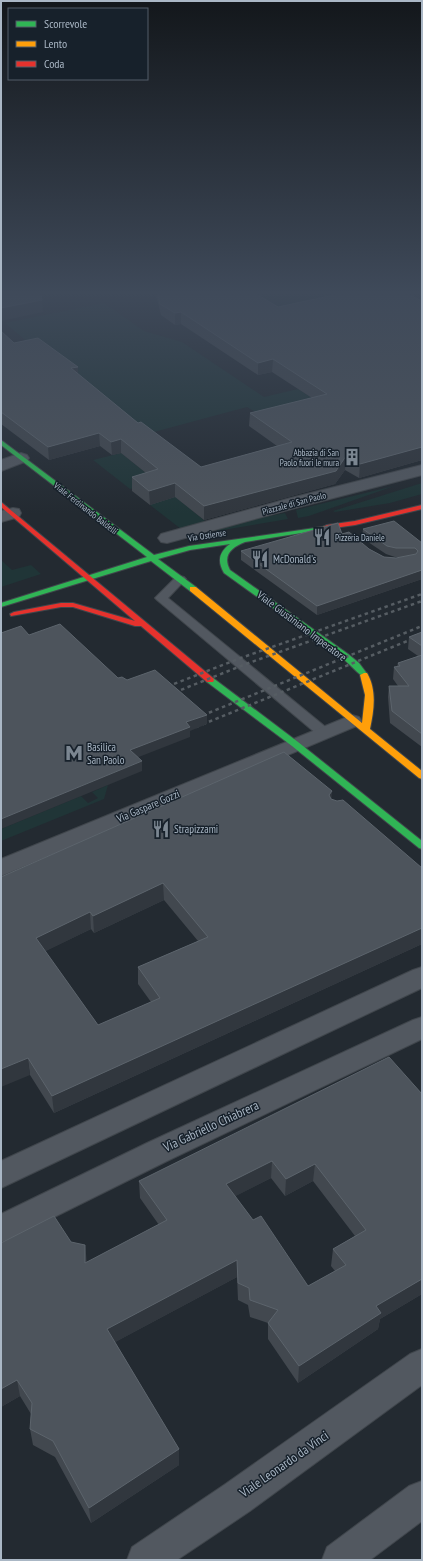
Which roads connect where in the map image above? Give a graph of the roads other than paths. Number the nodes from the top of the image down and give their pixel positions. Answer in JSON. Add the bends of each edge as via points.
{"nodes":[{"id":1,"x":1,"y":442,"type":"edge"},
{"id":2,"x":21,"y":458,"type":"junction"},
{"id":3,"x":1,"y":466,"type":"edge"},
{"id":4,"x":422,"y":470,"type":"edge"},
{"id":5,"x":422,"y":508,"type":"edge"},
{"id":6,"x":5,"y":511,"type":"edge"},
{"id":7,"x":340,"y":525,"type":"junction"},
{"id":8,"x":350,"y":534,"type":"edge"},
{"id":9,"x":167,"y":538,"type":"dead end"},
{"id":10,"x":243,"y":540,"type":"junction"},
{"id":11,"x":151,"y":558,"type":"junction"},
{"id":12,"x":89,"y":577,"type":"junction"},
{"id":13,"x":180,"y":579,"type":"junction"},
{"id":14,"x":1,"y":605,"type":"edge"},
{"id":15,"x":5,"y":616,"type":"dead end"},
{"id":16,"x":147,"y":627,"type":"junction"},
{"id":17,"x":359,"y":726,"type":"junction"},
{"id":18,"x":323,"y":732,"type":"junction"},
{"id":19,"x":295,"y":744,"type":"junction"},
{"id":20,"x":421,"y":774,"type":"edge"},
{"id":21,"x":422,"y":846,"type":"edge"},
{"id":22,"x":1,"y":868,"type":"edge"},
{"id":23,"x":422,"y":977,"type":"edge"},
{"id":24,"x":422,"y":1027,"type":"edge"},
{"id":25,"x":1,"y":1175,"type":"edge"},
{"id":26,"x":1,"y":1229,"type":"edge"},
{"id":27,"x":422,"y":1366,"type":"edge"},
{"id":28,"x":422,"y":1499,"type":"edge"},
{"id":29,"x":145,"y":1560,"type":"edge"},
{"id":30,"x":340,"y":1560,"type":"edge"}],
"edges":[{"from":1,"to":2,"type":"street","name":"Viale Ferdinando Baldelli"},
{"from":2,"to":3,"type":"street"},
{"from":2,"to":11,"type":"street","name":"Viale Ferdinando Baldelli"},
{"from":4,"to":9,"type":"street","name":"Piazzale di San Paolo","via":[[293,502]]},
{"from":5,"to":7,"type":"street","name":"Via Ostiense"},
{"from":6,"to":12,"type":"street"},
{"from":7,"to":8,"type":"lane"},
{"from":7,"to":10,"type":"street","name":"Via Ostiense"},
{"from":10,"to":11,"type":"street","name":"Via Ostiense","via":[[189,548]]},
{"from":10,"to":17,"type":"street","name":"Viale Giustiniano Imperatore","via":[[226,550],[222,562],[227,571],[306,627],[361,671],[367,682],[369,713]]},
{"from":11,"to":12,"type":"street","name":"Via Ostiense"},
{"from":11,"to":13,"type":"street"},
{"from":12,"to":14,"type":"street","name":"Via Ostiense"},
{"from":12,"to":16,"type":"street"},
{"from":13,"to":17,"type":"street"},
{"from":13,"to":18,"type":"lane","via":[[161,598]]},
{"from":15,"to":16,"type":"street","via":[[73,604]]},
{"from":16,"to":19,"type":"street","via":[[215,684]]},
{"from":17,"to":18,"type":"street"},
{"from":17,"to":20,"type":"street"},
{"from":18,"to":19,"type":"street"},
{"from":19,"to":21,"type":"street"},
{"from":19,"to":22,"type":"street","name":"Via Gaspare Gozzi"},
{"from":23,"to":25,"type":"street"},
{"from":24,"to":26,"type":"street","name":"Via Gabriello Chiabrera","via":[[164,1148]]},
{"from":27,"to":29,"type":"street","name":"Viale Leonardo da Vinci"},
{"from":28,"to":30,"type":"street"}]}
